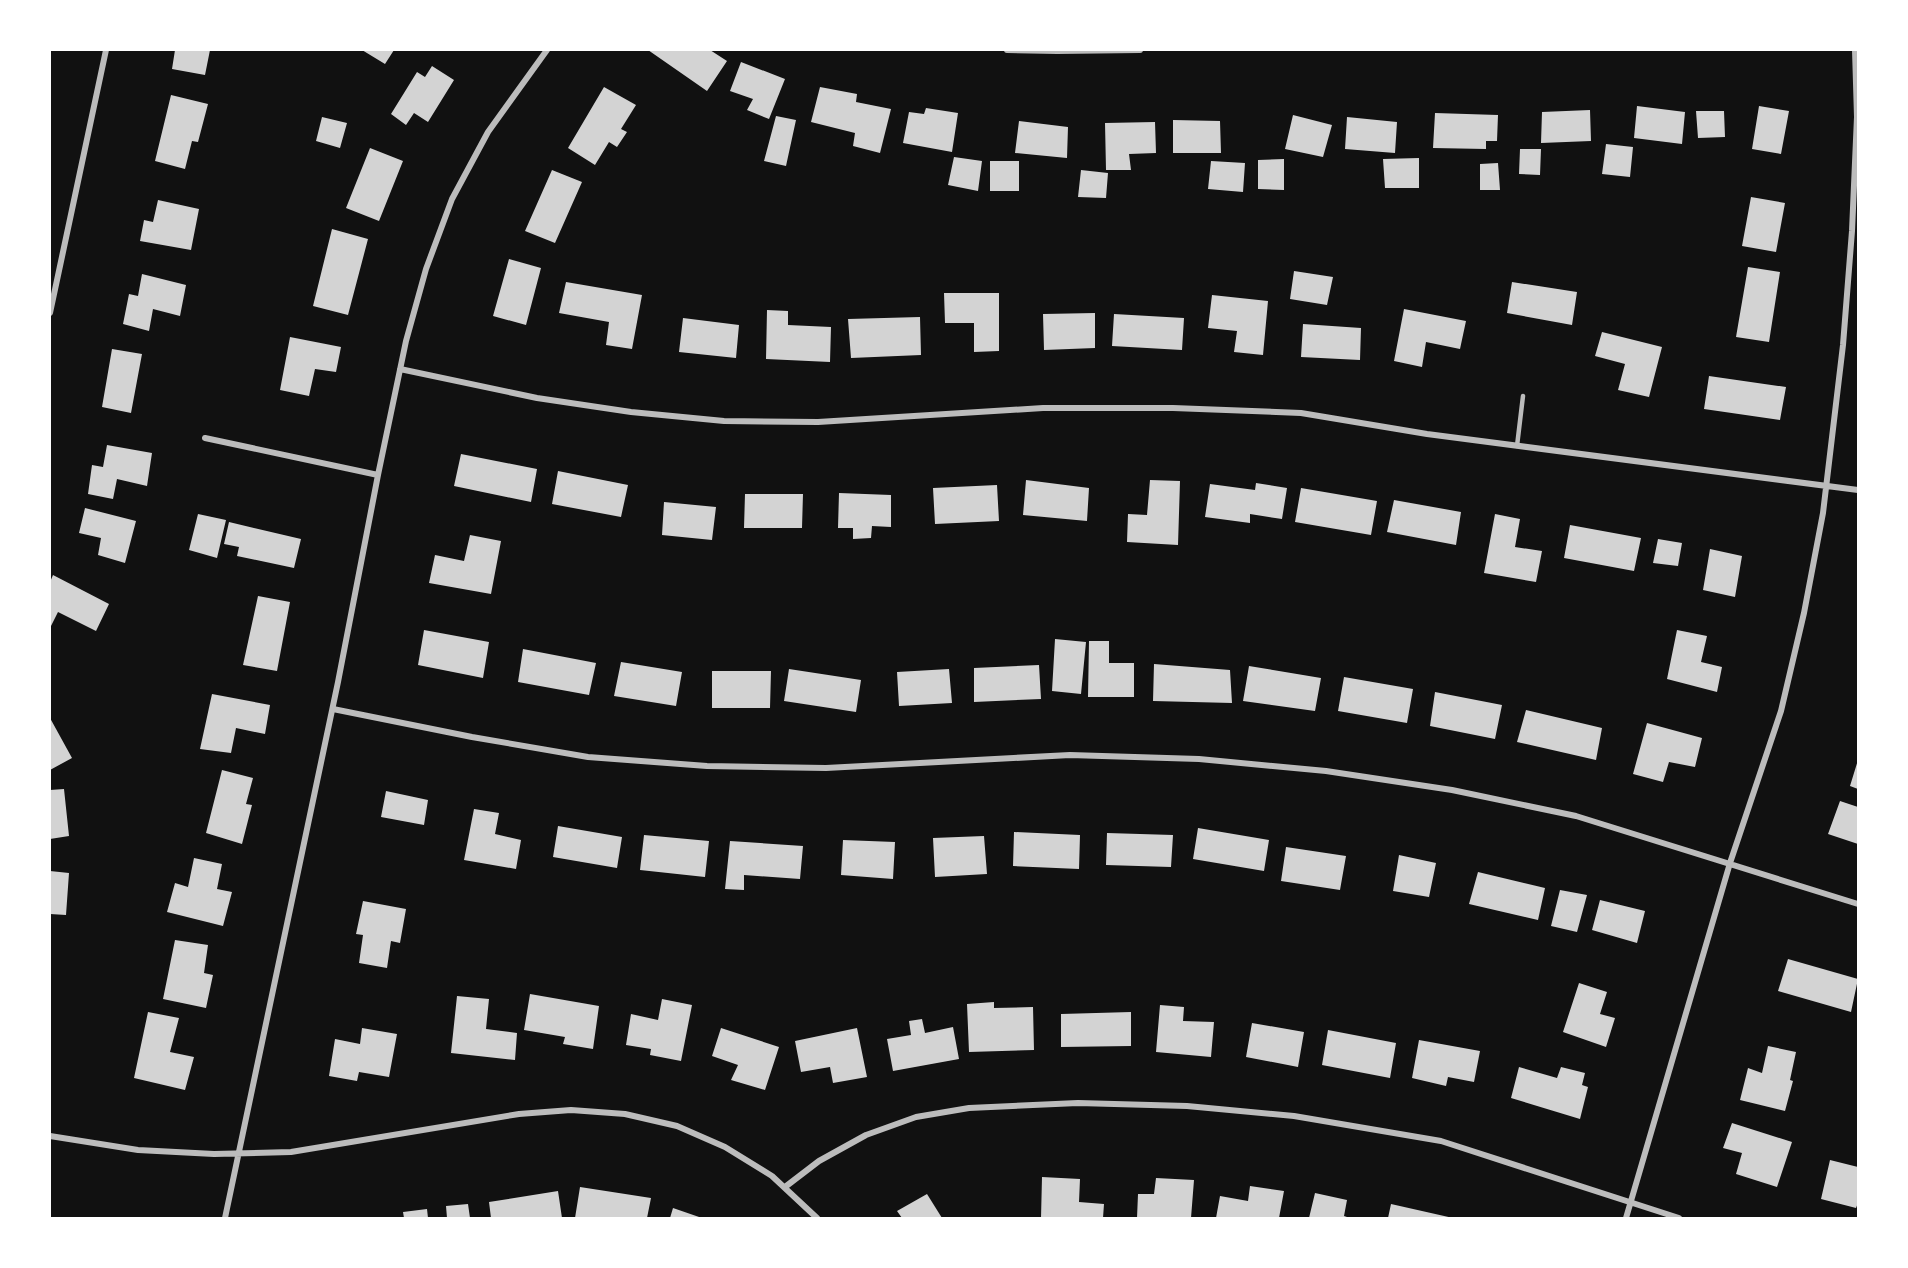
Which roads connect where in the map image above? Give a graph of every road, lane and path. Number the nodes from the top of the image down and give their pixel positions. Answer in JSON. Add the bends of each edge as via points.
{"nodes":[{"id":1,"x":104,"y":50,"type":"edge"},
{"id":2,"x":547,"y":50,"type":"edge"},
{"id":3,"x":1007,"y":50,"type":"edge"},
{"id":4,"x":1057,"y":50,"type":"edge"},
{"id":5,"x":1140,"y":50,"type":"edge"},
{"id":6,"x":1854,"y":50,"type":"edge"},
{"id":7,"x":50,"y":313,"type":"edge"},
{"id":8,"x":400,"y":369,"type":"junction"},
{"id":9,"x":1523,"y":396,"type":"dead end"},
{"id":10,"x":205,"y":438,"type":"dead end"},
{"id":11,"x":1517,"y":446,"type":"junction"},
{"id":12,"x":378,"y":475,"type":"junction"},
{"id":13,"x":1827,"y":485,"type":"junction"},
{"id":14,"x":1858,"y":490,"type":"edge"},
{"id":15,"x":333,"y":709,"type":"junction"},
{"id":16,"x":1730,"y":863,"type":"junction"},
{"id":17,"x":1858,"y":904,"type":"edge"},
{"id":18,"x":50,"y":1136,"type":"edge"},
{"id":19,"x":238,"y":1153,"type":"junction"},
{"id":20,"x":785,"y":1186,"type":"junction"},
{"id":21,"x":1631,"y":1203,"type":"junction"},
{"id":22,"x":225,"y":1218,"type":"edge"},
{"id":23,"x":817,"y":1218,"type":"edge"},
{"id":24,"x":1626,"y":1218,"type":"edge"},
{"id":25,"x":1679,"y":1218,"type":"edge"}],
"edges":[{"from":1,"to":7,"type":"street"},
{"from":2,"to":8,"type":"street","via":[[488,132],[452,199],[426,269]]},
{"from":3,"to":4,"type":"street"},
{"from":4,"to":5,"type":"street"},
{"from":6,"to":13,"type":"street","via":[[1857,117],[1852,231]]},
{"from":8,"to":11,"type":"street","via":[[537,398],[724,421],[818,422],[1043,408],[1173,408],[1301,413]]},
{"from":8,"to":12,"type":"street"},
{"from":9,"to":11,"type":"lane"},
{"from":10,"to":12,"type":"street"},
{"from":11,"to":13,"type":"street"},
{"from":12,"to":15,"type":"street"},
{"from":13,"to":14,"type":"street"},
{"from":13,"to":16,"type":"street","via":[[1781,711]]},
{"from":15,"to":16,"type":"street","via":[[588,757],[707,766],[826,768],[1070,755],[1199,759],[1326,771],[1452,790],[1576,816]]},
{"from":15,"to":19,"type":"street"},
{"from":16,"to":17,"type":"street"},
{"from":16,"to":21,"type":"street"},
{"from":18,"to":19,"type":"street","via":[[138,1150]]},
{"from":19,"to":20,"type":"street","via":[[291,1152],[519,1114],[571,1110],[625,1114],[677,1126],[725,1147]]},
{"from":19,"to":22,"type":"street"},
{"from":20,"to":21,"type":"street","via":[[819,1161],[866,1135],[916,1117],[969,1108],[1078,1103],[1187,1106],[1294,1116],[1441,1141]]},
{"from":20,"to":23,"type":"street"},
{"from":21,"to":24,"type":"street"},
{"from":21,"to":25,"type":"street"}]}
